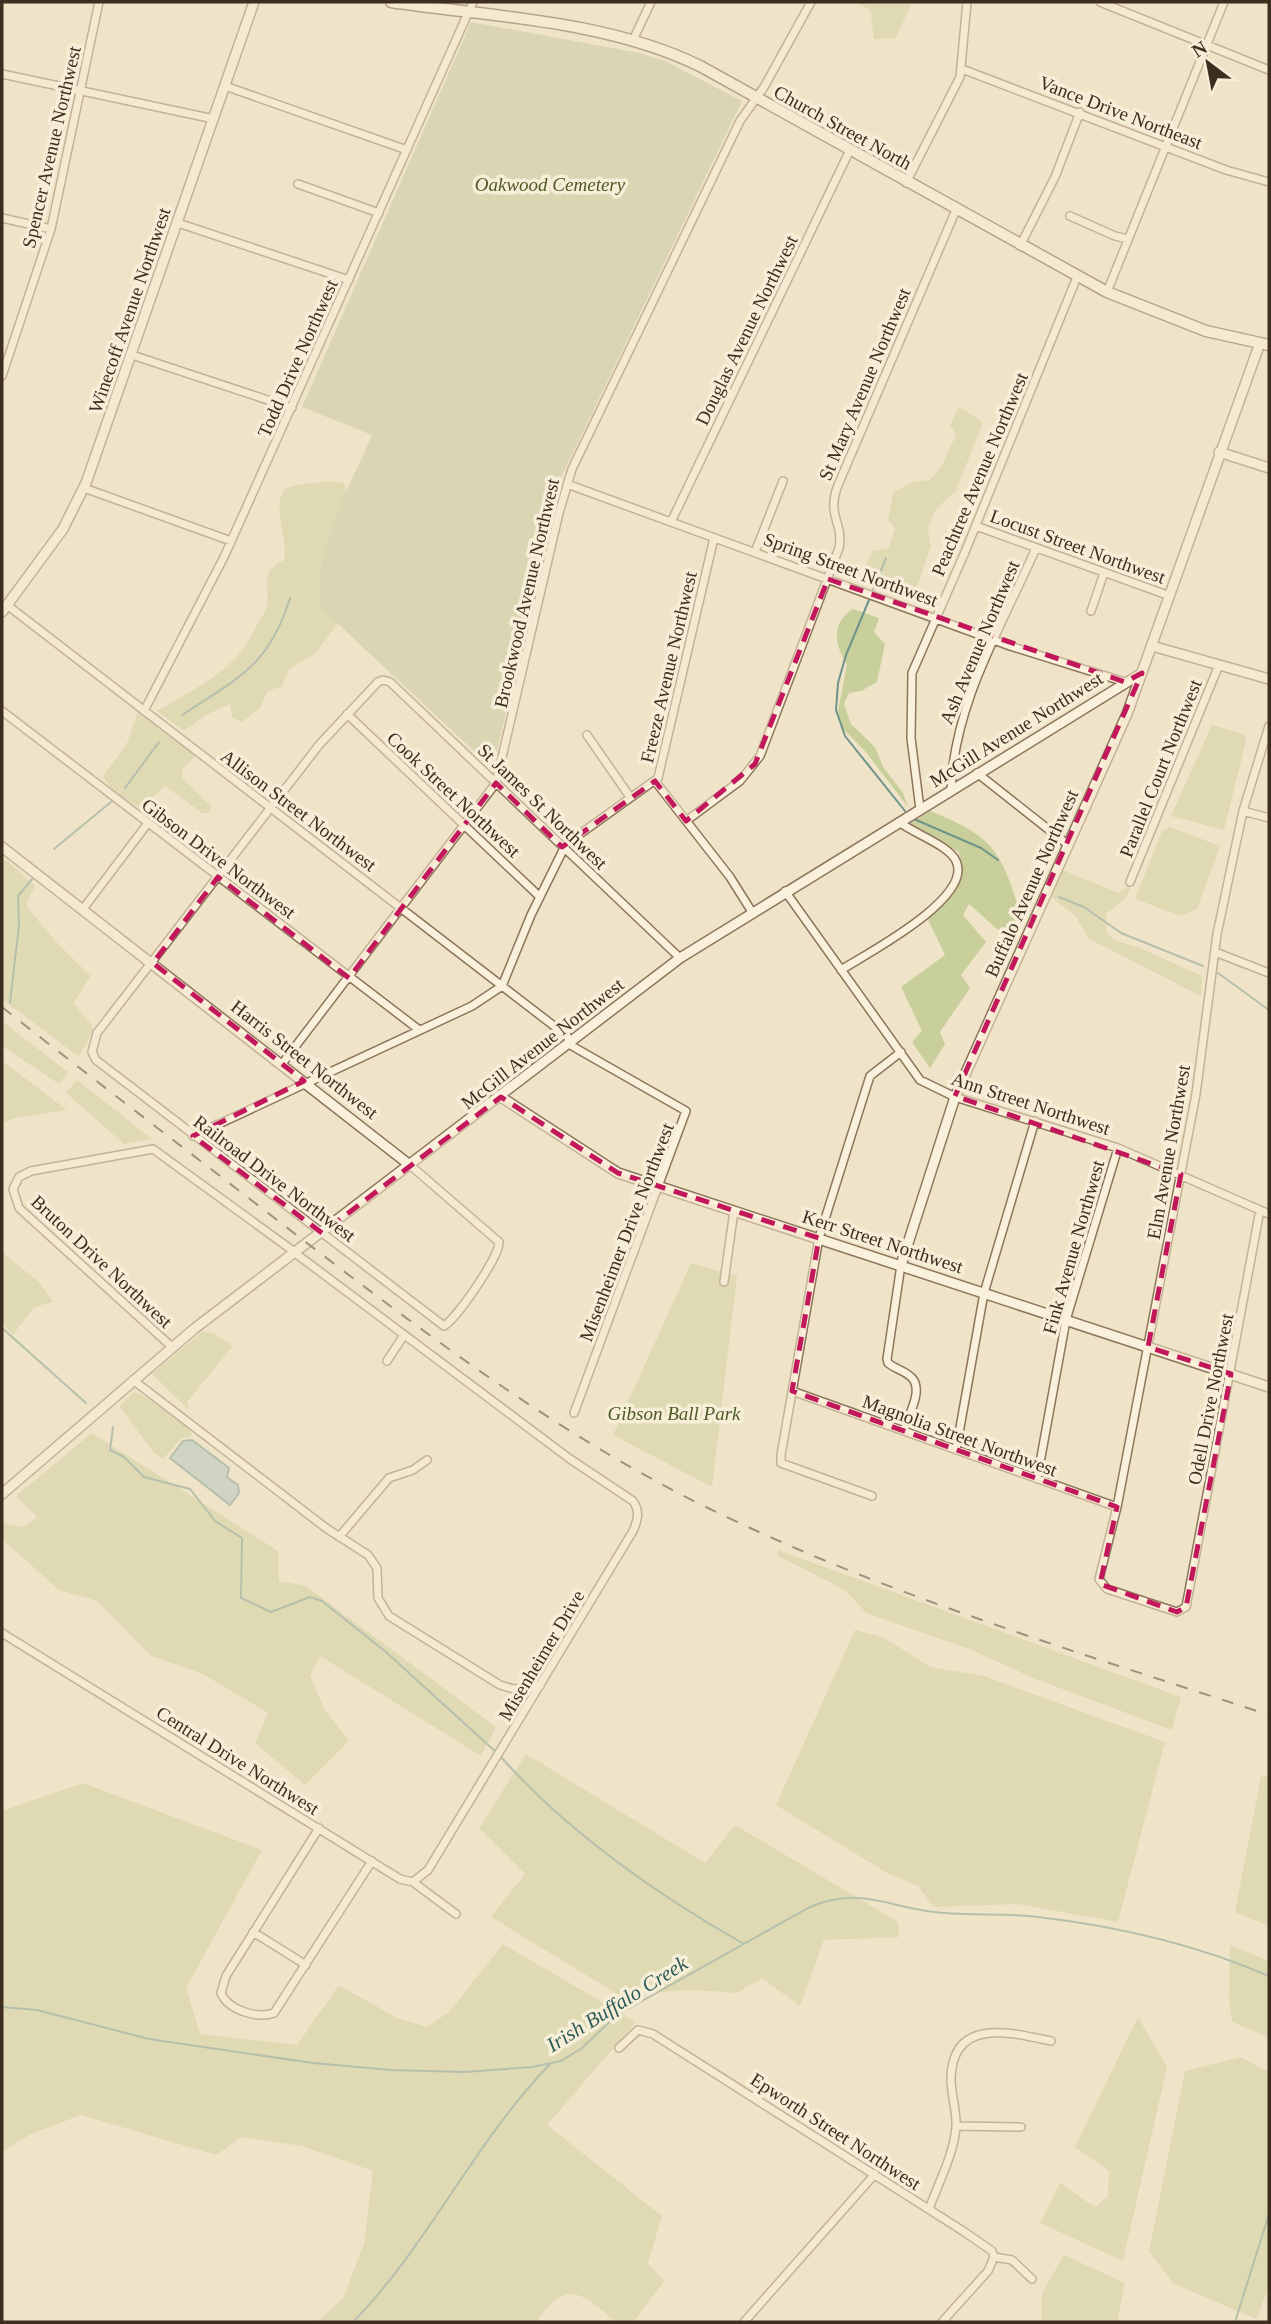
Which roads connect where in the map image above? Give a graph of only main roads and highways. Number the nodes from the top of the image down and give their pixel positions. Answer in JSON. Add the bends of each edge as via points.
{"nodes":[{"id":1,"x":391,"y":2,"type":"edge"},
{"id":2,"x":1265,"y":344,"type":"edge"}],
"edges":[{"from":1,"to":2,"type":"main road","name":"Church Street North","via":[[633,40],[686,59],[1107,292],[1206,331]]}]}
